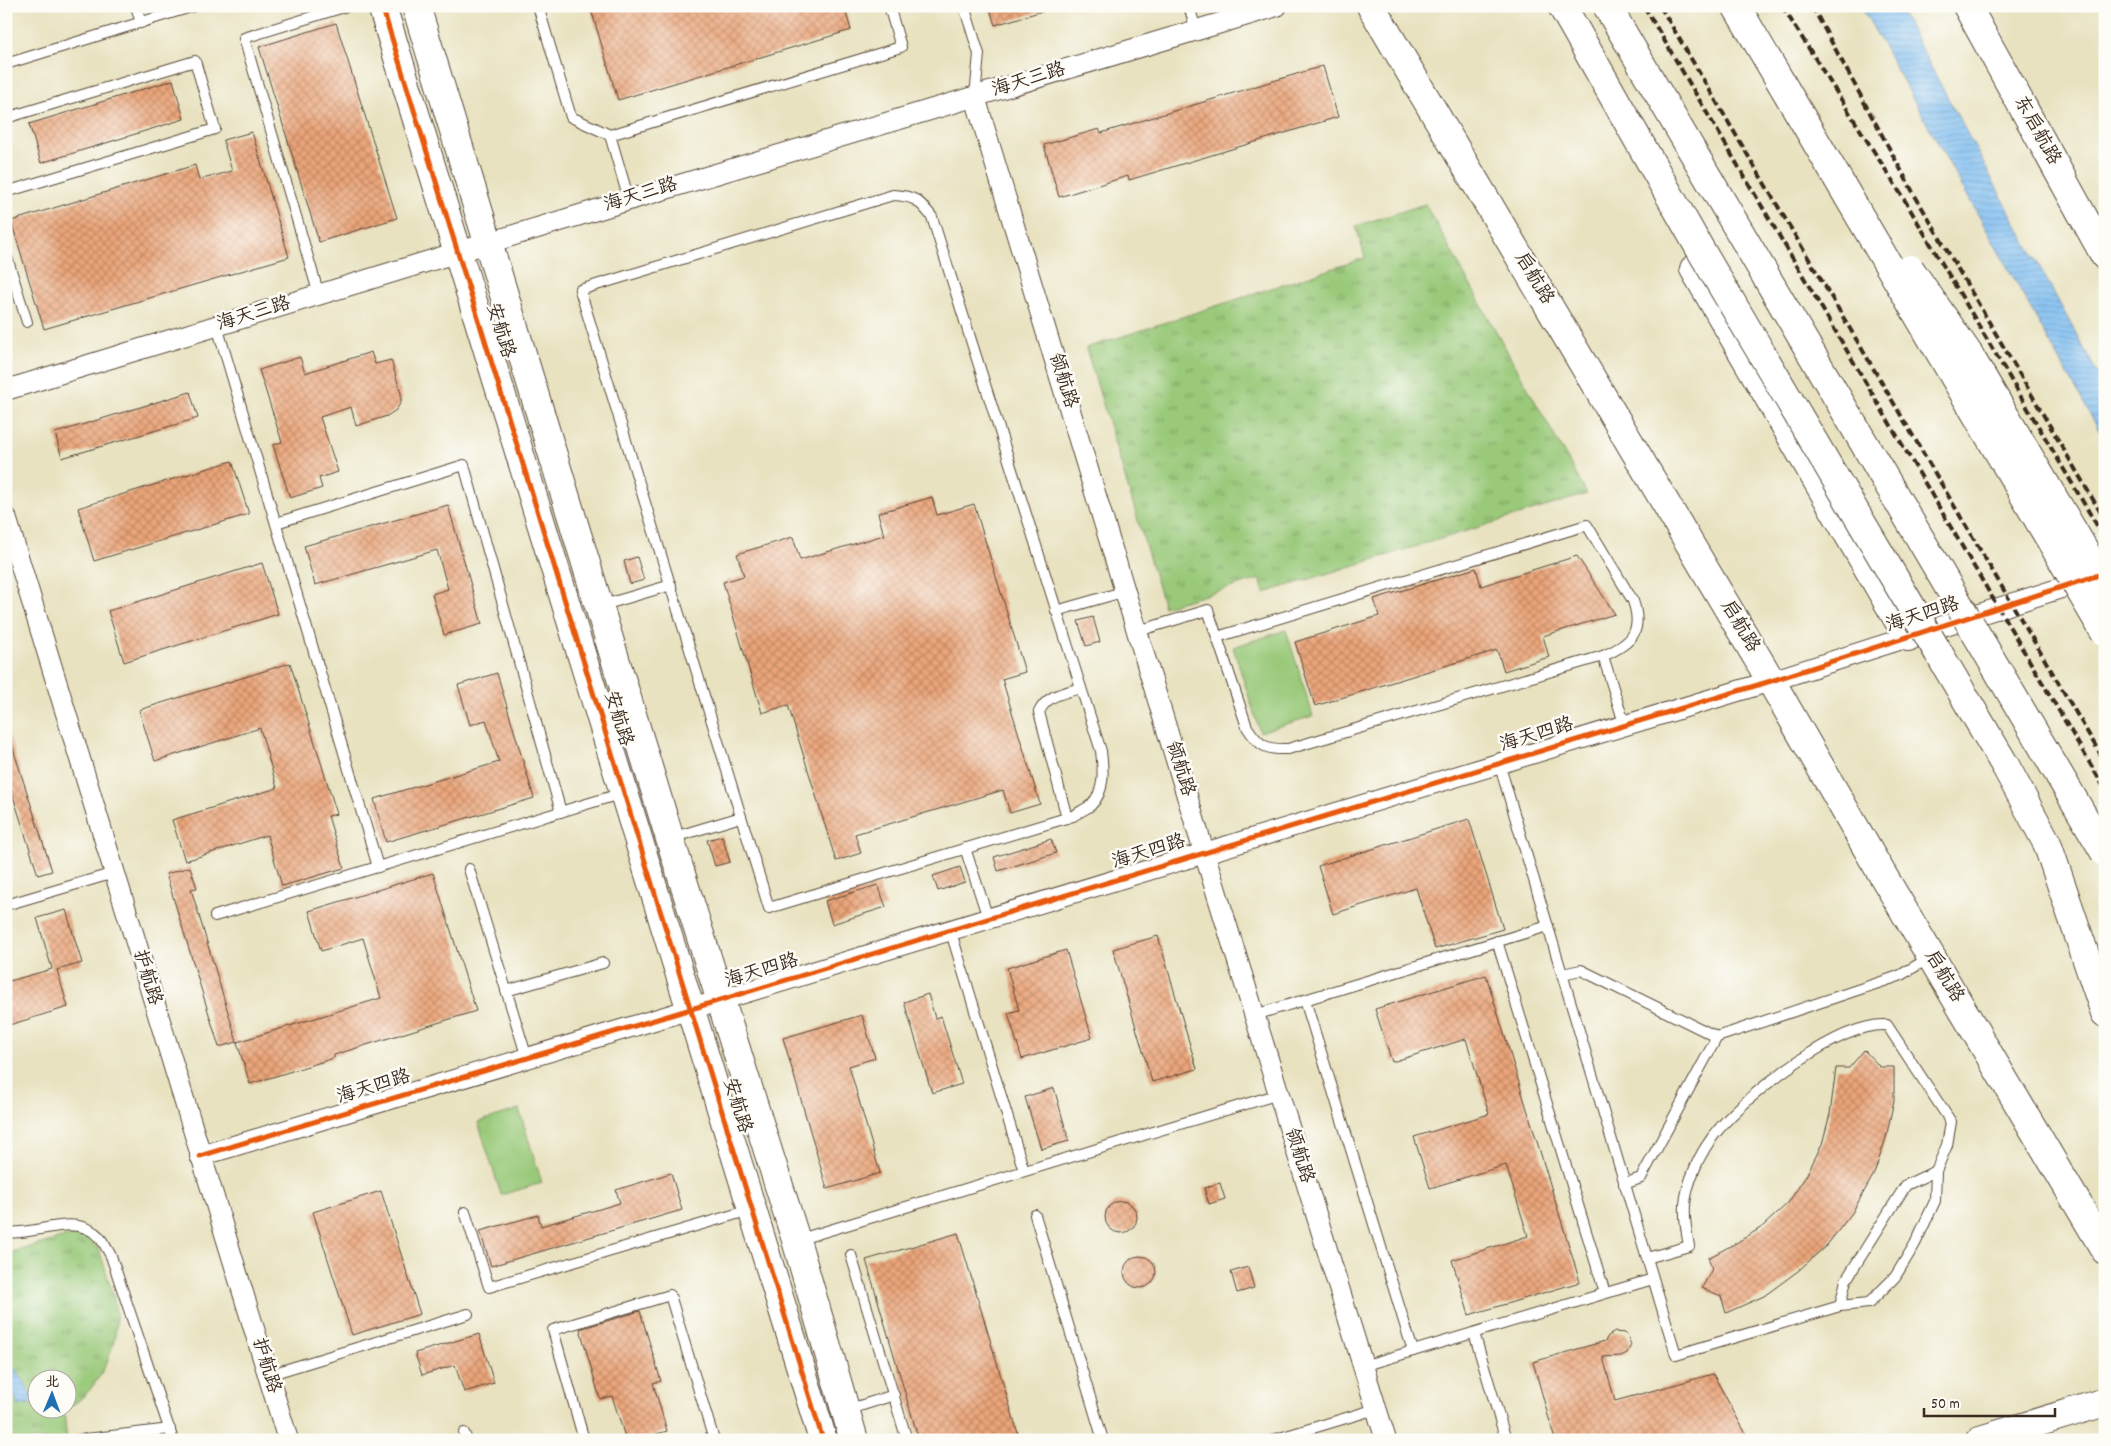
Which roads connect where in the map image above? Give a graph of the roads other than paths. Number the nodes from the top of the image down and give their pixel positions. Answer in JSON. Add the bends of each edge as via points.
{"nodes":[{"id":1,"x":136,"y":6,"type":"edge"},
{"id":2,"x":194,"y":6,"type":"edge"},
{"id":3,"x":347,"y":6,"type":"edge"},
{"id":4,"x":382,"y":6,"type":"edge"},
{"id":5,"x":416,"y":6,"type":"edge"},
{"id":6,"x":538,"y":6,"type":"edge"},
{"id":7,"x":889,"y":6,"type":"edge"},
{"id":8,"x":964,"y":6,"type":"edge"},
{"id":9,"x":1189,"y":6,"type":"edge"},
{"id":10,"x":1277,"y":6,"type":"edge"},
{"id":11,"x":1371,"y":6,"type":"edge"},
{"id":12,"x":1561,"y":6,"type":"edge"},
{"id":13,"x":1607,"y":6,"type":"edge"},
{"id":14,"x":1736,"y":6,"type":"edge"},
{"id":15,"x":1967,"y":6,"type":"edge"},
{"id":16,"x":141,"y":22,"type":"junction"},
{"id":17,"x":1196,"y":30,"type":"junction"},
{"id":18,"x":6,"y":64,"type":"edge"},
{"id":19,"x":975,"y":97,"type":"junction"},
{"id":20,"x":6,"y":118,"type":"edge"},
{"id":21,"x":610,"y":136,"type":"junction"},
{"id":22,"x":1832,"y":168,"type":"junction"},
{"id":23,"x":6,"y":192,"type":"edge"},
{"id":24,"x":629,"y":200,"type":"junction"},
{"id":25,"x":488,"y":243,"type":"junction"},
{"id":26,"x":459,"y":252,"type":"junction"},
{"id":27,"x":6,"y":254,"type":"edge"},
{"id":28,"x":2105,"y":256,"type":"edge"},
{"id":29,"x":319,"y":295,"type":"junction"},
{"id":30,"x":27,"y":322,"type":"dead end"},
{"id":31,"x":217,"y":326,"type":"junction"},
{"id":32,"x":6,"y":390,"type":"edge"},
{"id":33,"x":6,"y":517,"type":"edge"},
{"id":34,"x":276,"y":523,"type":"junction"},
{"id":35,"x":2105,"y":573,"type":"edge"},
{"id":36,"x":670,"y":585,"type":"junction"},
{"id":37,"x":2105,"y":585,"type":"edge"},
{"id":38,"x":1126,"y":591,"type":"junction"},
{"id":39,"x":599,"y":606,"type":"junction"},
{"id":40,"x":1056,"y":612,"type":"junction"},
{"id":41,"x":1138,"y":631,"type":"junction"},
{"id":42,"x":2105,"y":633,"type":"edge"},
{"id":43,"x":1217,"y":637,"type":"junction"},
{"id":44,"x":1908,"y":637,"type":"junction"},
{"id":45,"x":1603,"y":656,"type":"junction"},
{"id":46,"x":1771,"y":681,"type":"junction"},
{"id":47,"x":1081,"y":688,"type":"junction"},
{"id":48,"x":1625,"y":726,"type":"junction"},
{"id":49,"x":1499,"y":763,"type":"junction"},
{"id":50,"x":624,"y":793,"type":"junction"},
{"id":51,"x":561,"y":812,"type":"junction"},
{"id":52,"x":742,"y":817,"type":"junction"},
{"id":53,"x":1067,"y":818,"type":"junction"},
{"id":54,"x":670,"y":839,"type":"junction"},
{"id":55,"x":965,"y":848,"type":"junction"},
{"id":56,"x":1204,"y":852,"type":"junction"},
{"id":57,"x":2105,"y":853,"type":"edge"},
{"id":58,"x":378,"y":867,"type":"junction"},
{"id":59,"x":469,"y":869,"type":"dead end"},
{"id":60,"x":114,"y":873,"type":"junction"},
{"id":61,"x":6,"y":905,"type":"edge"},
{"id":62,"x":215,"y":916,"type":"dead end"},
{"id":63,"x":988,"y":918,"type":"junction"},
{"id":64,"x":1548,"y":926,"type":"junction"},
{"id":65,"x":950,"y":929,"type":"junction"},
{"id":66,"x":1497,"y":942,"type":"junction"},
{"id":67,"x":1931,"y":957,"type":"junction"},
{"id":68,"x":603,"y":963,"type":"dead end"},
{"id":69,"x":1562,"y":974,"type":"junction"},
{"id":70,"x":506,"y":991,"type":"junction"},
{"id":71,"x":720,"y":1000,"type":"junction"},
{"id":72,"x":1305,"y":1000,"type":"junction"},
{"id":73,"x":691,"y":1009,"type":"junction"},
{"id":74,"x":2105,"y":1013,"type":"edge"},
{"id":75,"x":1255,"y":1016,"type":"junction"},
{"id":76,"x":1717,"y":1037,"type":"junction"},
{"id":77,"x":526,"y":1058,"type":"junction"},
{"id":78,"x":1279,"y":1094,"type":"junction"},
{"id":79,"x":200,"y":1156,"type":"junction"},
{"id":80,"x":1024,"y":1171,"type":"junction"},
{"id":81,"x":1936,"y":1172,"type":"junction"},
{"id":82,"x":1624,"y":1184,"type":"junction"},
{"id":83,"x":752,"y":1209,"type":"junction"},
{"id":84,"x":465,"y":1212,"type":"dead end"},
{"id":85,"x":1035,"y":1215,"type":"dead end"},
{"id":86,"x":6,"y":1232,"type":"edge"},
{"id":87,"x":796,"y":1240,"type":"junction"},
{"id":88,"x":2105,"y":1250,"type":"edge"},
{"id":89,"x":852,"y":1255,"type":"dead end"},
{"id":90,"x":1647,"y":1258,"type":"junction"},
{"id":91,"x":1653,"y":1279,"type":"junction"},
{"id":92,"x":1605,"y":1294,"type":"junction"},
{"id":93,"x":1840,"y":1306,"type":"junction"},
{"id":94,"x":468,"y":1314,"type":"dead end"},
{"id":95,"x":1474,"y":1333,"type":"junction"},
{"id":96,"x":1414,"y":1351,"type":"junction"},
{"id":97,"x":1363,"y":1366,"type":"junction"},
{"id":98,"x":268,"y":1375,"type":"junction"},
{"id":99,"x":894,"y":1395,"type":"junction"},
{"id":100,"x":2105,"y":1402,"type":"edge"},
{"id":101,"x":1376,"y":1409,"type":"junction"},
{"id":102,"x":846,"y":1410,"type":"junction"},
{"id":103,"x":170,"y":1429,"type":"junction"},
{"id":104,"x":78,"y":1440,"type":"edge"},
{"id":105,"x":173,"y":1440,"type":"edge"},
{"id":106,"x":288,"y":1440,"type":"edge"},
{"id":107,"x":584,"y":1440,"type":"edge"},
{"id":108,"x":714,"y":1440,"type":"edge"},
{"id":109,"x":823,"y":1440,"type":"edge"},
{"id":110,"x":854,"y":1440,"type":"edge"},
{"id":111,"x":907,"y":1440,"type":"edge"},
{"id":112,"x":1103,"y":1440,"type":"edge"},
{"id":113,"x":1273,"y":1440,"type":"edge"},
{"id":114,"x":1386,"y":1440,"type":"edge"},
{"id":115,"x":1506,"y":1440,"type":"edge"},
{"id":116,"x":1980,"y":1440,"type":"edge"}],
"edges":[{"from":1,"to":16,"type":"lane"},
{"from":2,"to":16,"type":"lane"},
{"from":3,"to":29,"type":"lane","via":[[244,38]]},
{"from":4,"to":26,"type":"main road","name":"安航路"},
{"from":5,"to":25,"type":"main road","name":"安航路"},
{"from":6,"to":21,"type":"lane","via":[[571,117]]},
{"from":7,"to":21,"type":"lane","via":[[901,47]]},
{"from":8,"to":19,"type":"lane","via":[[979,54]]},
{"from":9,"to":17,"type":"lane"},
{"from":10,"to":17,"type":"street","name":"海天三路"},
{"from":11,"to":46,"type":"main road","name":"启航路"},
{"from":12,"to":44,"type":"main road","via":[[1576,63]]},
{"from":12,"to":74,"type":"main road","bridge":true,"via":[[1705,258],[2006,768],[2047,844]]},
{"from":13,"to":57,"type":"main road","bridge":true},
{"from":14,"to":22,"type":"main road","bridge":true},
{"from":15,"to":28,"type":"main road","name":"东启航路"},
{"from":16,"to":18,"type":"lane"},
{"from":17,"to":19,"type":"street","name":"海天三路"},
{"from":19,"to":24,"type":"street","name":"海天三路"},
{"from":19,"to":38,"type":"street","name":"领航路"},
{"from":20,"to":23,"type":"lane","via":[[195,60],[215,128]]},
{"from":21,"to":24,"type":"lane"},
{"from":22,"to":37,"type":"main road","bridge":true,"via":[[1894,245],[1968,353]]},
{"from":22,"to":42,"type":"main road","bridge":true},
{"from":24,"to":25,"type":"street","name":"海天三路"},
{"from":25,"to":26,"type":"street","name":"海天三路"},
{"from":25,"to":39,"type":"main road","name":"安航路"},
{"from":26,"to":29,"type":"street","name":"海天三路"},
{"from":26,"to":50,"type":"main road","name":"安航路"},
{"from":27,"to":30,"type":"lane"},
{"from":29,"to":31,"type":"street","name":"海天三路"},
{"from":31,"to":32,"type":"street","name":"海天三路"},
{"from":31,"to":34,"type":"lane"},
{"from":33,"to":60,"type":"street","name":"护航路"},
{"from":34,"to":51,"type":"lane","via":[[464,466]]},
{"from":34,"to":58,"type":"lane"},
{"from":35,"to":44,"type":"street","name":"海天四路"},
{"from":36,"to":39,"type":"lane"},
{"from":36,"to":40,"type":"lane","via":[[580,290],[893,195],[910,196],[932,217]]},
{"from":36,"to":52,"type":"lane"},
{"from":38,"to":40,"type":"lane"},
{"from":38,"to":41,"type":"street","name":"领航路"},
{"from":39,"to":54,"type":"main road","name":"安航路"},
{"from":40,"to":47,"type":"lane"},
{"from":41,"to":43,"type":"lane","via":[[1208,610]]},
{"from":41,"to":56,"type":"street","name":"领航路"},
{"from":43,"to":45,"type":"lane","via":[[1247,727],[1256,740],[1270,749],[1288,749]]},
{"from":43,"to":45,"type":"lane","via":[[1587,525],[1637,612],[1633,637],[1624,646]]},
{"from":44,"to":46,"type":"street","name":"海天四路"},
{"from":45,"to":48,"type":"lane"},
{"from":46,"to":48,"type":"street","name":"海天四路"},
{"from":46,"to":67,"type":"main road","name":"启航路"},
{"from":47,"to":53,"type":"lane","via":[[1101,750],[1104,771],[1100,790],[1092,804]]},
{"from":47,"to":53,"type":"lane","via":[[1051,697],[1039,712]]},
{"from":48,"to":49,"type":"street","name":"海天四路"},
{"from":49,"to":56,"type":"street","name":"海天四路"},
{"from":49,"to":64,"type":"lane"},
{"from":50,"to":51,"type":"lane"},
{"from":50,"to":73,"type":"main road","name":"安航路"},
{"from":51,"to":58,"type":"lane"},
{"from":52,"to":54,"type":"lane"},
{"from":52,"to":55,"type":"lane","via":[[770,908]]},
{"from":53,"to":55,"type":"lane"},
{"from":54,"to":71,"type":"main road","name":"安航路"},
{"from":55,"to":63,"type":"lane"},
{"from":56,"to":63,"type":"street","name":"海天四路"},
{"from":56,"to":75,"type":"street","name":"领航路"},
{"from":58,"to":62,"type":"lane"},
{"from":59,"to":70,"type":"lane"},
{"from":60,"to":61,"type":"lane"},
{"from":60,"to":79,"type":"street","name":"护航路"},
{"from":63,"to":65,"type":"street","name":"海天四路"},
{"from":64,"to":66,"type":"lane"},
{"from":64,"to":69,"type":"lane"},
{"from":65,"to":71,"type":"street","name":"海天四路"},
{"from":65,"to":80,"type":"lane"},
{"from":66,"to":72,"type":"lane"},
{"from":66,"to":92,"type":"lane"},
{"from":67,"to":76,"type":"lane","via":[[1899,976]]},
{"from":67,"to":88,"type":"main road","name":"启航路"},
{"from":68,"to":70,"type":"lane"},
{"from":69,"to":76,"type":"lane","via":[[1581,970]]},
{"from":69,"to":82,"type":"lane"},
{"from":70,"to":77,"type":"lane"},
{"from":71,"to":73,"type":"street","name":"海天四路"},
{"from":71,"to":87,"type":"main road","name":"安航路"},
{"from":72,"to":75,"type":"lane"},
{"from":72,"to":96,"type":"lane"},
{"from":73,"to":77,"type":"street","name":"海天四路"},
{"from":73,"to":83,"type":"main road","name":"安航路"},
{"from":75,"to":78,"type":"street","name":"领航路"},
{"from":76,"to":82,"type":"lane","via":[[1641,1178]]},
{"from":77,"to":79,"type":"street","name":"海天四路"},
{"from":78,"to":80,"type":"lane"},
{"from":78,"to":97,"type":"street","name":"领航路"},
{"from":79,"to":98,"type":"street","name":"护航路"},
{"from":80,"to":87,"type":"lane"},
{"from":81,"to":90,"type":"lane","via":[[1947,1145],[1950,1122],[1887,1025],[1874,1024],[1800,1059],[1754,1095],[1718,1130],[1695,1167],[1684,1201],[1689,1246]]},
{"from":81,"to":93,"type":"lane","via":[[1906,1185],[1846,1280]]},
{"from":81,"to":93,"type":"lane","via":[[1935,1201],[1895,1277],[1869,1303]]},
{"from":82,"to":90,"type":"lane"},
{"from":83,"to":84,"type":"lane","via":[[489,1287]]},
{"from":83,"to":109,"type":"main road","name":"安航路"},
{"from":85,"to":112,"type":"lane"},
{"from":86,"to":103,"type":"lane","via":[[27,1233],[68,1225],[85,1227],[97,1234],[112,1256]]},
{"from":87,"to":102,"type":"main road","name":"安航路"},
{"from":89,"to":99,"type":"lane"},
{"from":90,"to":91,"type":"lane"},
{"from":91,"to":92,"type":"lane"},
{"from":91,"to":93,"type":"lane","via":[[1676,1355]]},
{"from":92,"to":95,"type":"lane"},
{"from":94,"to":98,"type":"lane"},
{"from":95,"to":96,"type":"lane"},
{"from":95,"to":115,"type":"lane"},
{"from":96,"to":97,"type":"lane"},
{"from":97,"to":101,"type":"street","name":"领航路"},
{"from":98,"to":106,"type":"street","name":"护航路"},
{"from":99,"to":102,"type":"lane"},
{"from":99,"to":111,"type":"lane"},
{"from":100,"to":116,"type":"main road"},
{"from":101,"to":113,"type":"lane"},
{"from":101,"to":114,"type":"street","name":"领航路"},
{"from":102,"to":110,"type":"main road","name":"安航路"},
{"from":103,"to":104,"type":"lane"},
{"from":103,"to":105,"type":"lane"},
{"from":107,"to":108,"type":"lane","via":[[553,1330],[670,1295]]}]}
